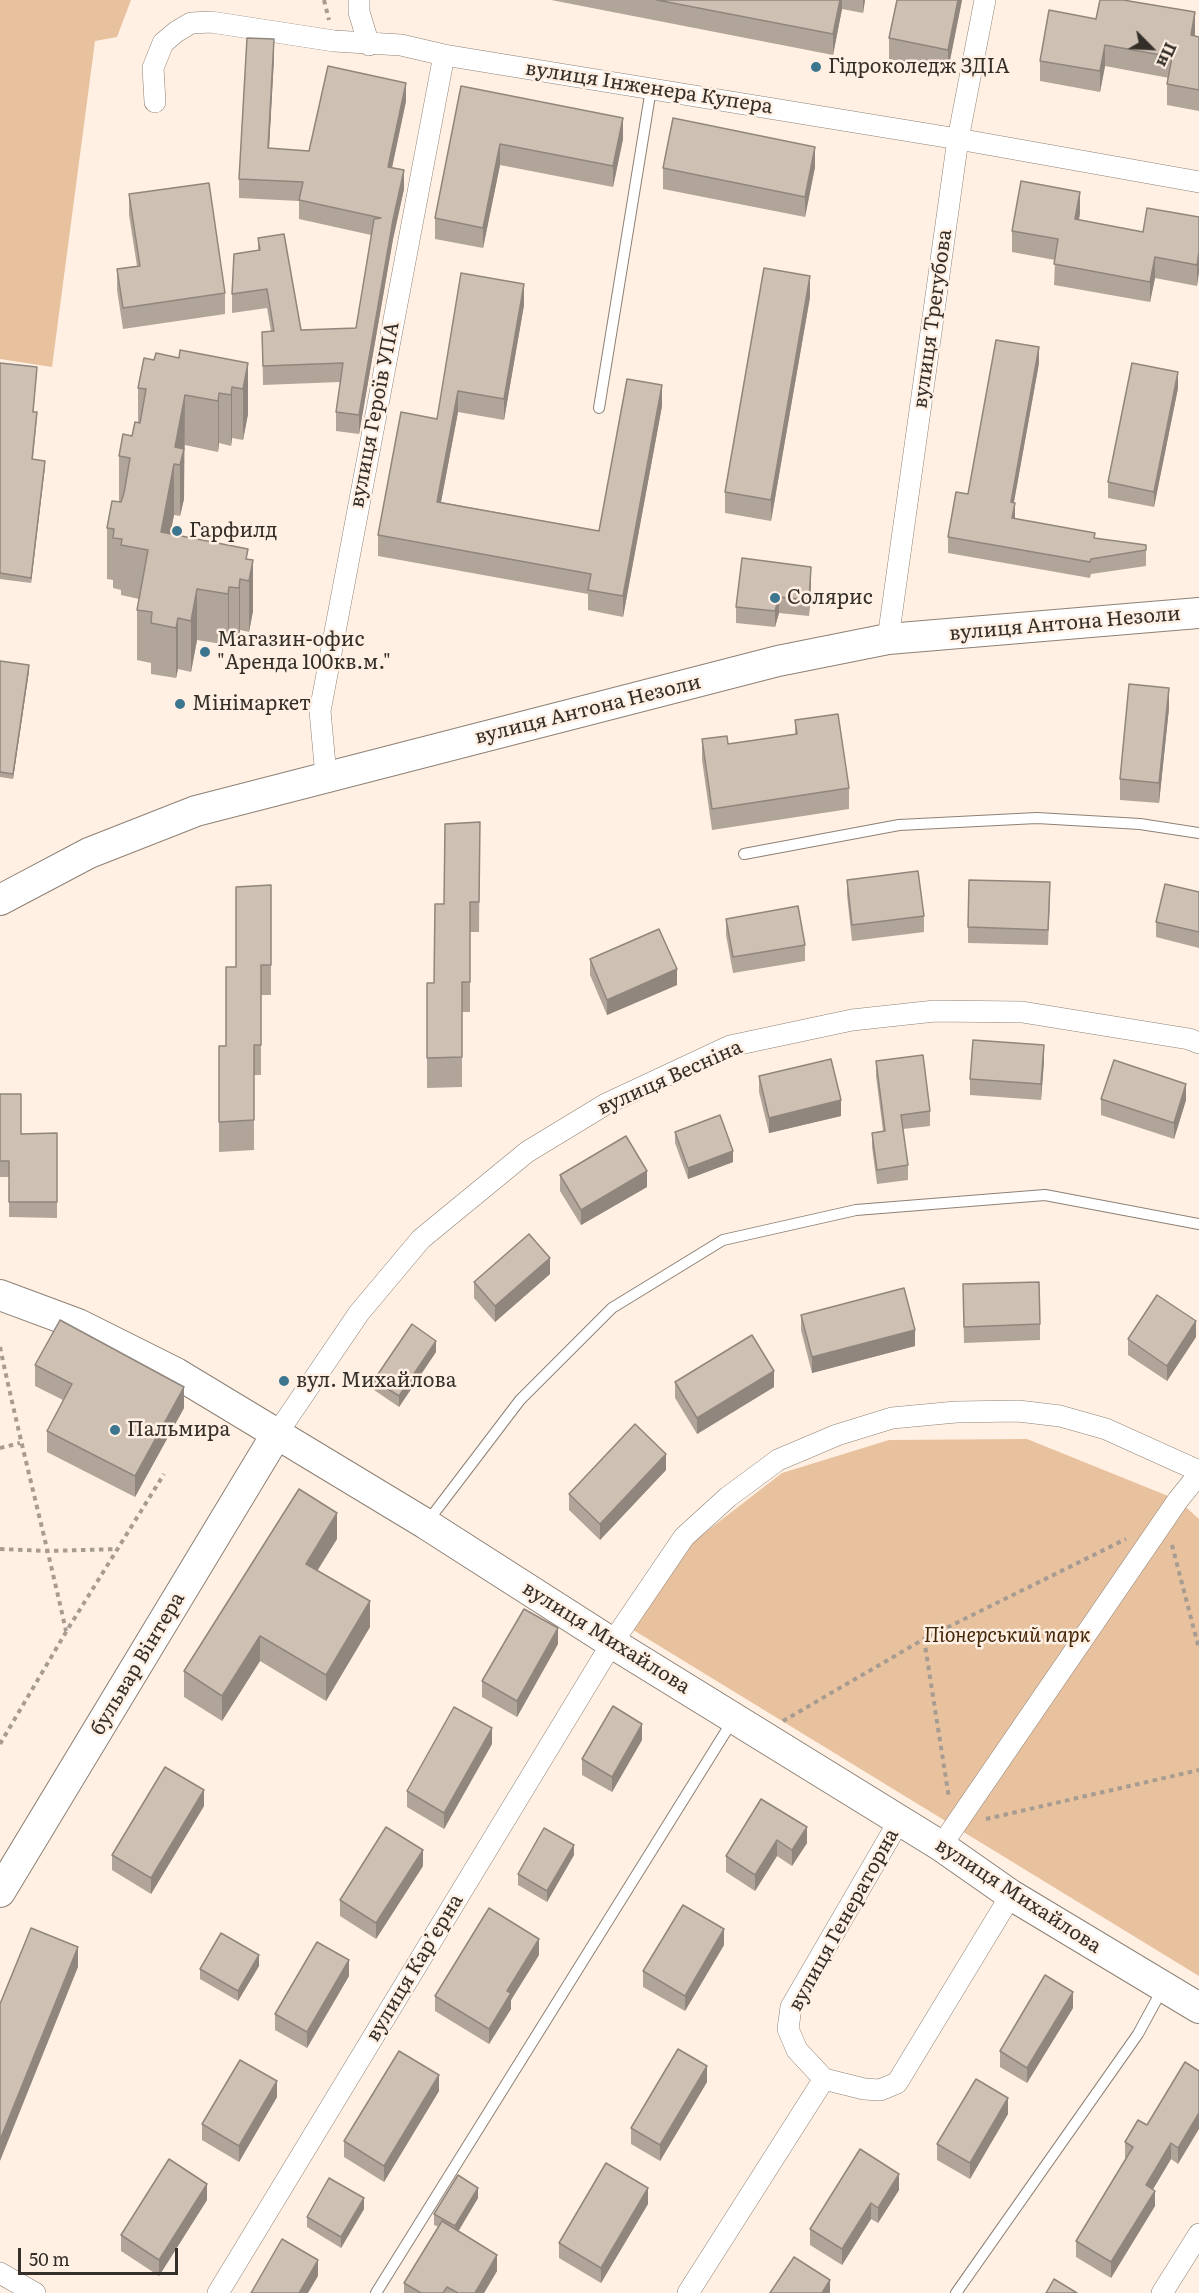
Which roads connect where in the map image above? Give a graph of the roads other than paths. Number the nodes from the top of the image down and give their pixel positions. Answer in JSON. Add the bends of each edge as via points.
{"nodes":[{"id":1,"x":359,"y":0,"type":"edge"},
{"id":2,"x":985,"y":0,"type":"edge"},
{"id":3,"x":369,"y":45,"type":"junction"},
{"id":4,"x":444,"y":55,"type":"junction"},
{"id":5,"x":651,"y":88,"type":"junction"},
{"id":6,"x":155,"y":102,"type":"dead end"},
{"id":7,"x":958,"y":139,"type":"junction"},
{"id":8,"x":1199,"y":182,"type":"edge"},
{"id":9,"x":599,"y":408,"type":"dead end"},
{"id":10,"x":1199,"y":613,"type":"edge"},
{"id":11,"x":888,"y":639,"type":"junction"},
{"id":12,"x":326,"y":777,"type":"junction"},
{"id":13,"x":1199,"y":833,"type":"edge"},
{"id":14,"x":744,"y":854,"type":"dead end"},
{"id":15,"x":0,"y":900,"type":"edge"},
{"id":16,"x":1199,"y":1043,"type":"edge"},
{"id":17,"x":1199,"y":1224,"type":"edge"},
{"id":18,"x":0,"y":1295,"type":"edge"},
{"id":19,"x":276,"y":1435,"type":"junction"},
{"id":20,"x":1199,"y":1472,"type":"edge"},
{"id":21,"x":426,"y":1524,"type":"junction"},
{"id":22,"x":612,"y":1643,"type":"junction"},
{"id":23,"x":735,"y":1718,"type":"junction"},
{"id":24,"x":899,"y":1821,"type":"junction"},
{"id":25,"x":947,"y":1836,"type":"junction"},
{"id":26,"x":0,"y":1893,"type":"edge"},
{"id":27,"x":1011,"y":1895,"type":"junction"},
{"id":28,"x":1164,"y":1987,"type":"junction"},
{"id":29,"x":1199,"y":2008,"type":"edge"},
{"id":30,"x":824,"y":2079,"type":"junction"},
{"id":31,"x":1199,"y":2234,"type":"edge"},
{"id":32,"x":0,"y":2273,"type":"edge"},
{"id":33,"x":35,"y":2293,"type":"edge"},
{"id":34,"x":218,"y":2293,"type":"edge"},
{"id":35,"x":376,"y":2293,"type":"edge"},
{"id":36,"x":688,"y":2293,"type":"edge"},
{"id":37,"x":956,"y":2293,"type":"edge"},
{"id":38,"x":1162,"y":2293,"type":"edge"}],
"edges":[{"from":1,"to":3,"type":"street"},
{"from":2,"to":7,"type":"street","name":"вулиця Трегубова"},
{"from":3,"to":4,"type":"street","name":"вулиця Інженера Купера","via":[[401,45]]},
{"from":3,"to":6,"type":"street","name":"вулиця Інженера Купера","via":[[211,22],[191,23],[164,43],[157,55],[153,68]]},
{"from":4,"to":5,"type":"street","name":"вулиця Інженера Купера"},
{"from":4,"to":12,"type":"street","name":"вулиця Героїв УПА","via":[[320,711]]},
{"from":5,"to":7,"type":"street","name":"вулиця Інженера Купера"},
{"from":5,"to":9,"type":"lane"},
{"from":7,"to":8,"type":"street","name":"вулиця Інженера Купера"},
{"from":7,"to":11,"type":"street","name":"вулиця Трегубова"},
{"from":10,"to":11,"type":"street","name":"вулиця Антона Незоли"},
{"from":11,"to":12,"type":"street","name":"вулиця Антона Незоли","via":[[778,661]]},
{"from":12,"to":15,"type":"street","name":"вулиця Антона Незоли","via":[[196,812],[89,852]]},
{"from":13,"to":14,"type":"lane","via":[[1140,824],[1037,818],[900,825]]},
{"from":16,"to":19,"type":"street","name":"вулиця Весніна","via":[[1022,1012],[935,1011],[852,1020],[730,1046],[606,1104],[528,1152],[421,1239],[358,1313]]},
{"from":17,"to":21,"type":"lane","via":[[1045,1195],[856,1210],[723,1240],[612,1308],[520,1400]]},
{"from":18,"to":19,"type":"street","name":"вулиця Михайлова","via":[[78,1324],[176,1373]]},
{"from":19,"to":21,"type":"street","name":"вулиця Михайлова"},
{"from":19,"to":26,"type":"street","name":"бульвар Вінтера"},
{"from":20,"to":22,"type":"street","name":"вулиця Кар’єрна","via":[[1106,1429],[1060,1416],[1018,1411],[892,1418],[837,1435],[778,1460],[728,1497],[684,1538]]},
{"from":20,"to":25,"type":"street"},
{"from":21,"to":22,"type":"street","name":"вулиця Михайлова"},
{"from":22,"to":23,"type":"street","name":"вулиця Михайлова"},
{"from":22,"to":34,"type":"street","name":"вулиця Кар’єрна"},
{"from":23,"to":24,"type":"street","name":"вулиця Михайлова"},
{"from":23,"to":35,"type":"lane"},
{"from":24,"to":25,"type":"street","name":"вулиця Михайлова"},
{"from":24,"to":30,"type":"street","name":"вулиця Генераторна","via":[[791,2007],[788,2029],[792,2040]]},
{"from":25,"to":27,"type":"street","name":"вулиця Михайлова"},
{"from":27,"to":28,"type":"street","name":"вулиця Михайлова"},
{"from":27,"to":30,"type":"street","via":[[897,2083],[880,2090]]},
{"from":28,"to":29,"type":"street","name":"вулиця Михайлова"},
{"from":28,"to":37,"type":"lane","via":[[1138,2034]]},
{"from":30,"to":36,"type":"street"},
{"from":31,"to":38,"type":"street"},
{"from":32,"to":33,"type":"street"}]}
